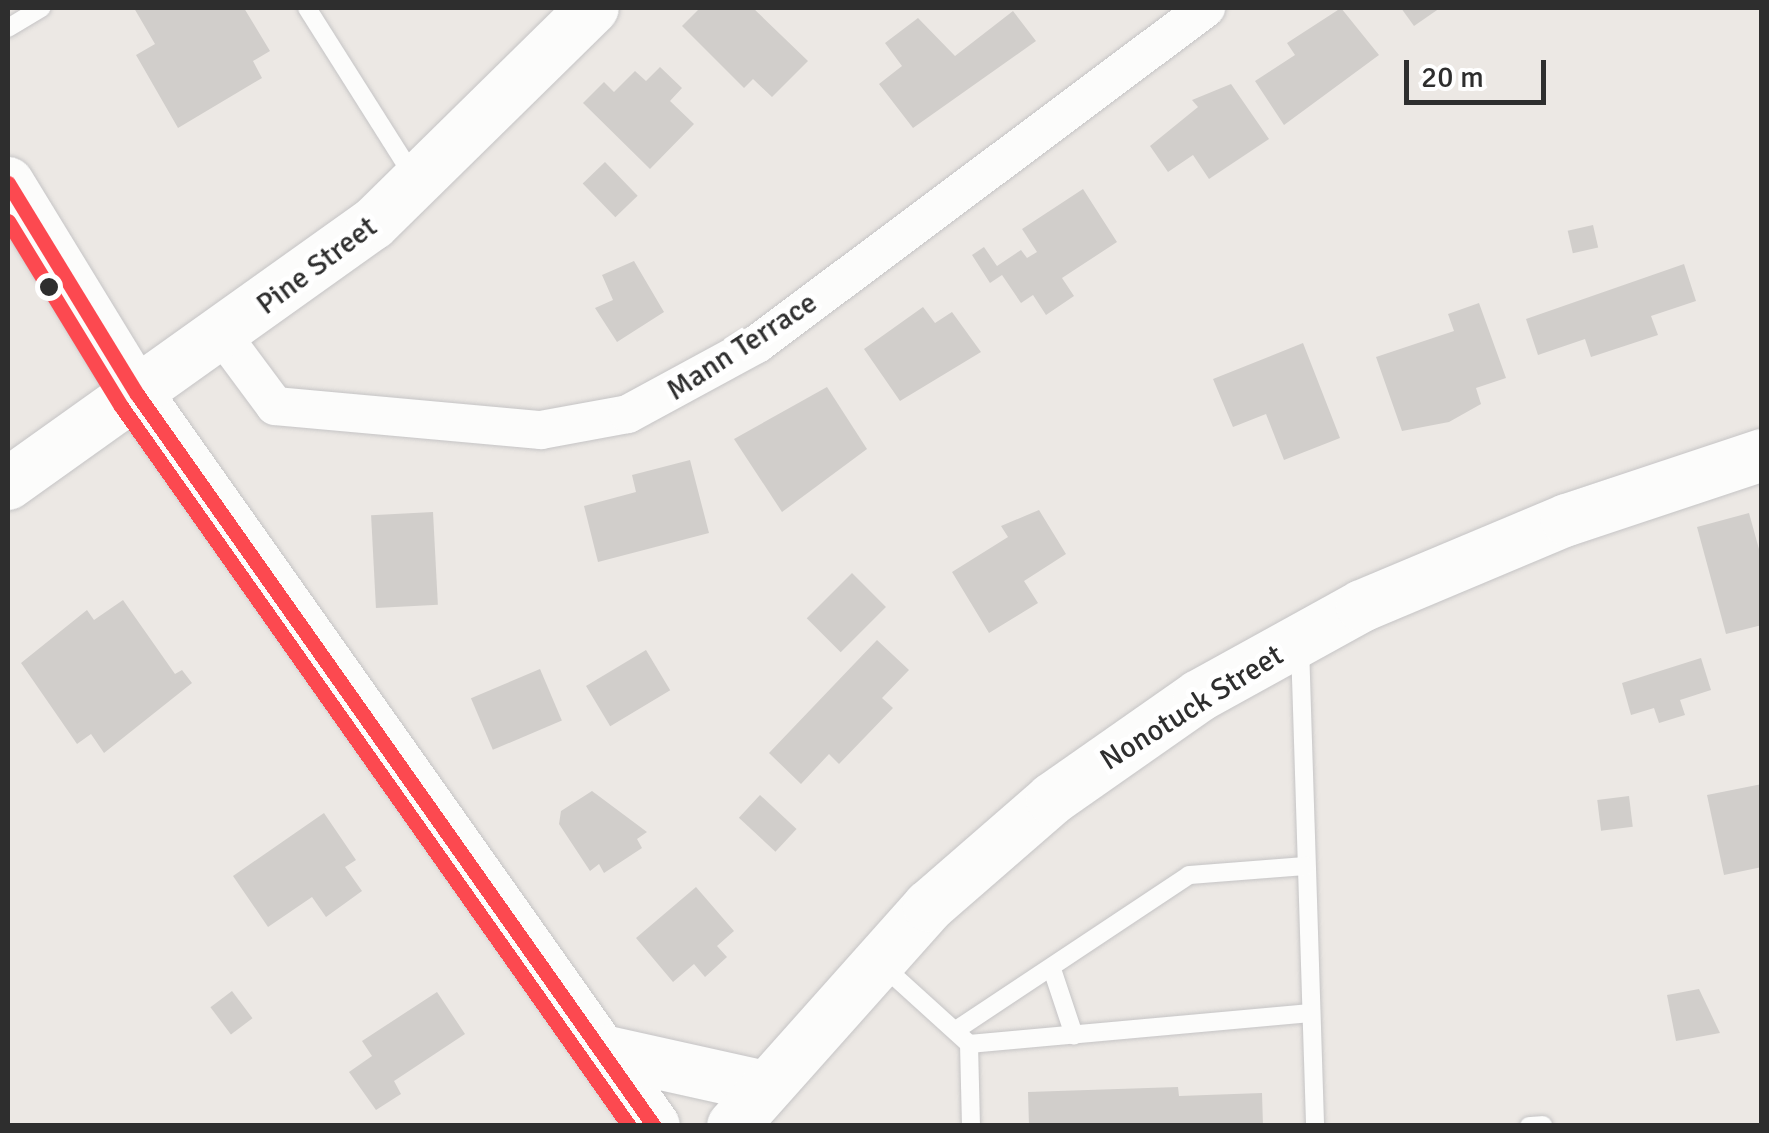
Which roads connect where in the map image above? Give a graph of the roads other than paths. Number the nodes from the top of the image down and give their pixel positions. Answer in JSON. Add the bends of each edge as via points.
{"nodes":[{"id":1,"x":40,"y":8,"type":"edge"},
{"id":2,"x":307,"y":8,"type":"edge"},
{"id":3,"x":592,"y":8,"type":"edge"},
{"id":4,"x":1206,"y":8,"type":"edge"},
{"id":5,"x":8,"y":28,"type":"edge"},
{"id":6,"x":8,"y":182,"type":"edge"},
{"id":7,"x":418,"y":184,"type":"junction"},
{"id":8,"x":223,"y":336,"type":"junction"},
{"id":9,"x":138,"y":394,"type":"junction"},
{"id":10,"x":1762,"y":455,"type":"edge"},
{"id":11,"x":8,"y":484,"type":"edge"},
{"id":12,"x":1300,"y":641,"type":"junction"},
{"id":13,"x":1306,"y":866,"type":"junction"},
{"id":14,"x":878,"y":962,"type":"junction"},
{"id":15,"x":1052,"y":970,"type":"junction"},
{"id":16,"x":1310,"y":1013,"type":"junction"},
{"id":17,"x":1074,"y":1035,"type":"junction"},
{"id":18,"x":964,"y":1036,"type":"junction"},
{"id":19,"x":603,"y":1051,"type":"junction"},
{"id":20,"x":766,"y":1087,"type":"junction"},
{"id":21,"x":1543,"y":1125,"type":"edge"},
{"id":22,"x":654,"y":1126,"type":"edge"},
{"id":23,"x":732,"y":1126,"type":"edge"},
{"id":24,"x":971,"y":1126,"type":"edge"},
{"id":25,"x":1314,"y":1126,"type":"edge"},
{"id":26,"x":1529,"y":1126,"type":"edge"}],
"edges":[{"from":1,"to":5,"type":"lane"},
{"from":2,"to":7,"type":"lane"},
{"from":3,"to":7,"type":"main road","name":"Pine Street"},
{"from":4,"to":8,"type":"street","name":"Mann Terrace","via":[[757,344],[628,414],[541,430],[275,406]]},
{"from":6,"to":9,"type":"main road"},
{"from":7,"to":8,"type":"main road","name":"Pine Street"},
{"from":8,"to":9,"type":"main road","name":"Pine Street"},
{"from":9,"to":11,"type":"main road","name":"Pine Street"},
{"from":9,"to":19,"type":"main road"},
{"from":10,"to":12,"type":"main road","name":"Nonotuck Street","via":[[1567,520]]},
{"from":12,"to":13,"type":"lane"},
{"from":12,"to":14,"type":"main road","name":"Nonotuck Street","via":[[1199,696],[1052,798]]},
{"from":13,"to":15,"type":"lane","via":[[1189,876]]},
{"from":13,"to":16,"type":"lane"},
{"from":14,"to":18,"type":"lane"},
{"from":14,"to":20,"type":"main road","name":"Nonotuck Street"},
{"from":15,"to":17,"type":"lane"},
{"from":15,"to":18,"type":"lane"},
{"from":16,"to":17,"type":"lane"},
{"from":16,"to":25,"type":"lane"},
{"from":17,"to":18,"type":"lane"},
{"from":18,"to":24,"type":"lane"},
{"from":19,"to":20,"type":"main road"},
{"from":19,"to":22,"type":"main road"},
{"from":20,"to":23,"type":"main road","name":"Nonotuck Street"},
{"from":21,"to":26,"type":"lane"}]}
